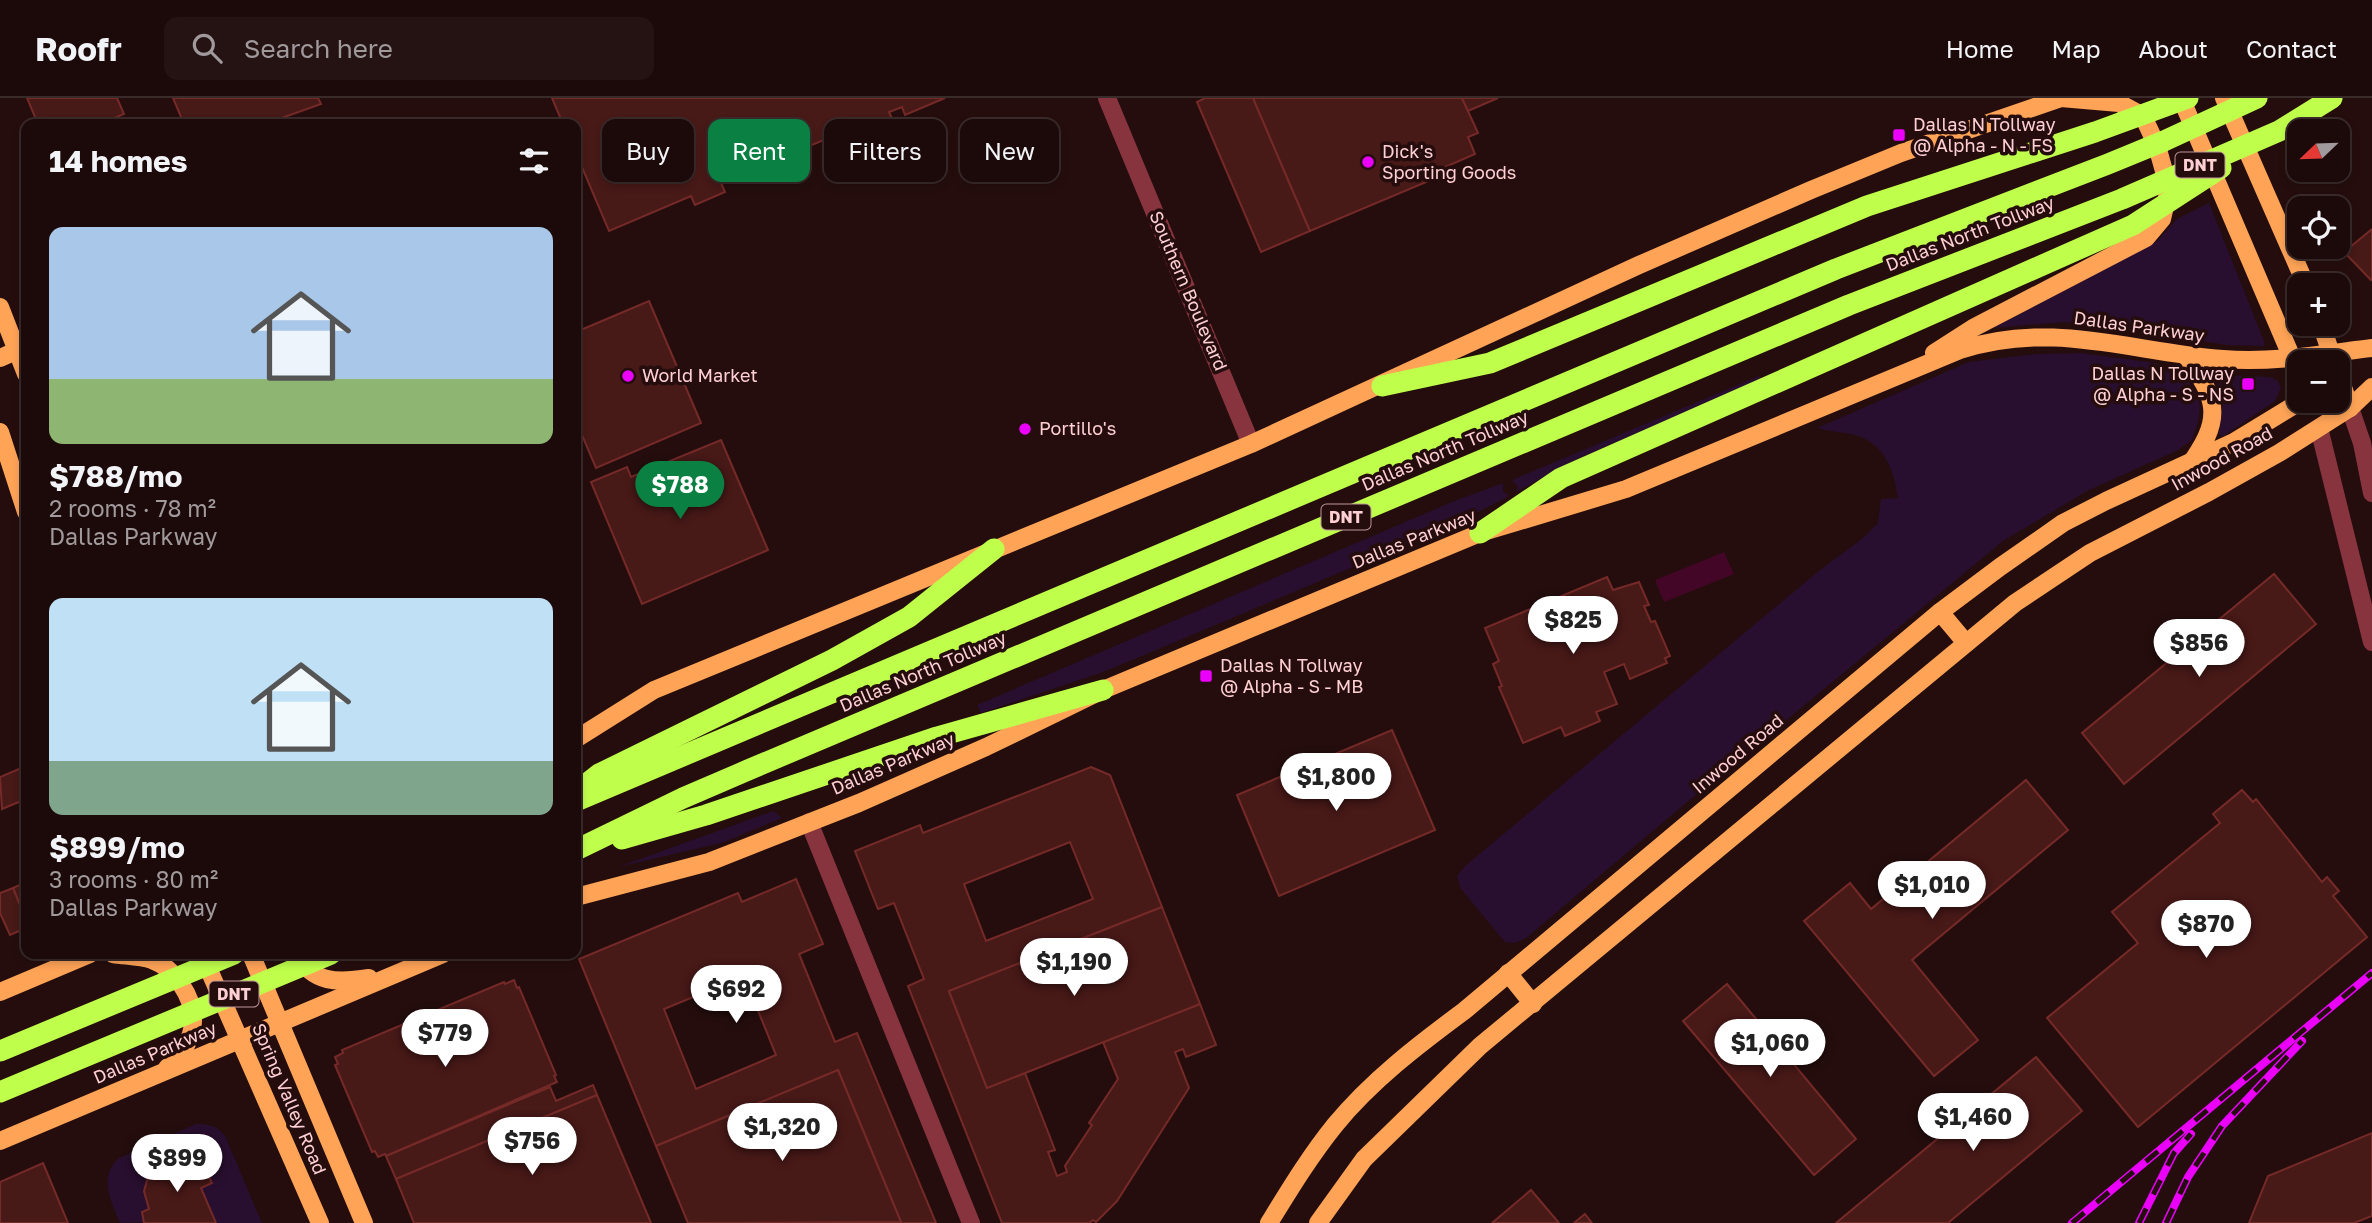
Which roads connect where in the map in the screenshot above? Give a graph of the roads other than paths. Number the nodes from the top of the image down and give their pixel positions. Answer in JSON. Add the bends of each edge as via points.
{"nodes":[{"id":1,"x":1107,"y":98,"type":"edge"},
{"id":2,"x":2061,"y":98,"type":"edge"},
{"id":3,"x":2181,"y":98,"type":"edge"},
{"id":4,"x":2188,"y":98,"type":"edge"},
{"id":5,"x":2224,"y":98,"type":"edge"},
{"id":6,"x":2257,"y":98,"type":"edge"},
{"id":7,"x":2328,"y":101,"type":"edge"},
{"id":8,"x":2279,"y":131,"type":"junction"},
{"id":9,"x":2301,"y":273,"type":"edge"},
{"id":10,"x":0,"y":307,"type":"edge"},
{"id":11,"x":2372,"y":348,"type":"edge"},
{"id":12,"x":18,"y":350,"type":"junction"},
{"id":13,"x":2289,"y":350,"type":"edge"},
{"id":14,"x":2350,"y":354,"type":"edge"},
{"id":15,"x":2186,"y":356,"type":"junction"},
{"id":16,"x":0,"y":358,"type":"edge"},
{"id":17,"x":2287,"y":358,"type":"edge"},
{"id":18,"x":21,"y":359,"type":"edge"},
{"id":19,"x":1906,"y":374,"type":"junction"},
{"id":20,"x":1382,"y":386,"type":"junction"},
{"id":21,"x":2372,"y":387,"type":"edge"},
{"id":22,"x":2350,"y":408,"type":"joint"},
{"id":23,"x":2287,"y":411,"type":"edge"},
{"id":24,"x":2310,"y":413,"type":"edge"},
{"id":25,"x":2342,"y":413,"type":"edge"},
{"id":26,"x":2319,"y":428,"type":"junction"},
{"id":27,"x":0,"y":432,"type":"edge"},
{"id":28,"x":1251,"y":444,"type":"junction"},
{"id":29,"x":2193,"y":460,"type":"junction"},
{"id":30,"x":2372,"y":493,"type":"edge"},
{"id":31,"x":21,"y":497,"type":"edge"},
{"id":32,"x":1480,"y":533,"type":"junction"},
{"id":33,"x":994,"y":549,"type":"junction"},
{"id":34,"x":1940,"y":612,"type":"junction"},
{"id":35,"x":2372,"y":642,"type":"edge"},
{"id":36,"x":1966,"y":643,"type":"junction"},
{"id":37,"x":1103,"y":690,"type":"junction"},
{"id":38,"x":581,"y":736,"type":"edge"},
{"id":39,"x":581,"y":788,"type":"edge"},
{"id":40,"x":581,"y":800,"type":"edge"},
{"id":41,"x":809,"y":822,"type":"junction"},
{"id":42,"x":581,"y":848,"type":"edge"},
{"id":43,"x":581,"y":849,"type":"edge"},
{"id":44,"x":581,"y":896,"type":"edge"},
{"id":45,"x":78,"y":959,"type":"edge"},
{"id":46,"x":146,"y":959,"type":"edge"},
{"id":47,"x":204,"y":959,"type":"edge"},
{"id":48,"x":222,"y":959,"type":"edge"},
{"id":49,"x":253,"y":959,"type":"edge"},
{"id":50,"x":300,"y":959,"type":"edge"},
{"id":51,"x":319,"y":959,"type":"edge"},
{"id":52,"x":431,"y":959,"type":"edge"},
{"id":53,"x":1508,"y":973,"type":"junction"},
{"id":54,"x":395,"y":974,"type":"junction"},
{"id":55,"x":0,"y":992,"type":"edge"},
{"id":56,"x":1533,"y":1004,"type":"junction"},
{"id":57,"x":282,"y":1022,"type":"junction"},
{"id":58,"x":241,"y":1040,"type":"junction"},
{"id":59,"x":0,"y":1051,"type":"edge"},
{"id":60,"x":162,"y":1073,"type":"junction"},
{"id":61,"x":0,"y":1092,"type":"edge"},
{"id":62,"x":0,"y":1141,"type":"edge"},
{"id":63,"x":320,"y":1223,"type":"edge"},
{"id":64,"x":364,"y":1223,"type":"edge"},
{"id":65,"x":971,"y":1223,"type":"edge"},
{"id":66,"x":1269,"y":1223,"type":"edge"},
{"id":67,"x":1318,"y":1223,"type":"edge"}],
"edges":[{"from":1,"to":28,"type":"street","name":"Southern Boulevard"},
{"from":2,"to":19,"type":"main road","via":[[2119,103],[2143,116],[2169,189],[2162,219],[2146,238],[1973,328]]},
{"from":2,"to":20,"type":"main road","via":[[1900,153],[1799,195]]},
{"from":3,"to":13,"type":"main road"},
{"from":4,"to":20,"type":"highway","via":[[1867,206],[1490,363]]},
{"from":5,"to":9,"type":"main road"},
{"from":6,"to":40,"type":"highway","name":"Dallas North Tollway","number":"DNT","via":[[2108,164],[1836,269]]},
{"from":7,"to":8,"type":"highway","name":"Dallas North Tollway","number":"DNT"},
{"from":8,"to":32,"type":"highway","via":[[2133,225],[1561,478]]},
{"from":8,"to":42,"type":"highway","name":"Dallas North Tollway","number":"DNT","via":[[2122,199],[1849,305],[683,798]]},
{"from":10,"to":12,"type":"main road"},
{"from":11,"to":14,"type":"main road"},
{"from":12,"to":16,"type":"main road"},
{"from":12,"to":18,"type":"main road"},
{"from":15,"to":17,"type":"main road","name":"Dallas Parkway"},
{"from":15,"to":19,"type":"main road","name":"Dallas Parkway","via":[[2090,339],[2027,336],[1960,350]]},
{"from":15,"to":29,"type":"main road","via":[[2204,381],[2214,407],[2208,434]]},
{"from":19,"to":32,"type":"main road","name":"Dallas Parkway","via":[[1626,489]]},
{"from":20,"to":28,"type":"main road"},
{"from":21,"to":22,"type":"main road","name":"Inwood Road"},
{"from":22,"to":30,"type":"street"},
{"from":23,"to":29,"type":"main road","name":"Inwood Road"},
{"from":24,"to":26,"type":"main road"},
{"from":25,"to":26,"type":"main road","name":"Inwood Road"},
{"from":26,"to":35,"type":"street"},
{"from":26,"to":36,"type":"main road","name":"Inwood Road","via":[[2090,553],[2015,603]]},
{"from":27,"to":31,"type":"main road"},
{"from":28,"to":33,"type":"main road"},
{"from":29,"to":34,"type":"main road","name":"Inwood Road","via":[[2063,523]]},
{"from":32,"to":37,"type":"main road","name":"Dallas Parkway"},
{"from":33,"to":38,"type":"main road","via":[[654,690]]},
{"from":33,"to":39,"type":"highway","via":[[909,617]]},
{"from":34,"to":36,"type":"main road"},
{"from":34,"to":53,"type":"main road","name":"Inwood Road"},
{"from":36,"to":56,"type":"main road","name":"Inwood Road"},
{"from":37,"to":41,"type":"main road","name":"Dallas Parkway","via":[[986,747]]},
{"from":37,"to":43,"type":"highway","via":[[937,737],[706,815]]},
{"from":41,"to":44,"type":"main road","name":"Dallas Parkway","via":[[709,862]]},
{"from":41,"to":65,"type":"street"},
{"from":45,"to":55,"type":"main road"},
{"from":46,"to":60,"type":"main road","via":[[170,971],[188,996],[193,1021],[178,1059]]},
{"from":47,"to":58,"type":"main road","name":"Spring Valley Road"},
{"from":48,"to":59,"type":"highway","number":"DNT"},
{"from":49,"to":57,"type":"main road","name":"Spring Valley Road"},
{"from":50,"to":54,"type":"main road","via":[[307,969],[328,981]]},
{"from":51,"to":61,"type":"highway","number":"DNT"},
{"from":52,"to":54,"type":"main road","name":"Dallas Parkway"},
{"from":53,"to":56,"type":"main road"},
{"from":53,"to":66,"type":"main road","name":"Inwood Road","via":[[1393,1067],[1337,1123]]},
{"from":54,"to":57,"type":"main road","name":"Dallas Parkway"},
{"from":56,"to":67,"type":"main road","name":"Inwood Road","via":[[1480,1046],[1374,1150]]},
{"from":57,"to":58,"type":"main road","name":"Dallas Parkway"},
{"from":57,"to":64,"type":"main road","name":"Spring Valley Road"},
{"from":58,"to":60,"type":"main road","name":"Dallas Parkway"},
{"from":58,"to":63,"type":"main road","name":"Spring Valley Road"},
{"from":60,"to":62,"type":"main road","name":"Dallas Parkway"}]}
